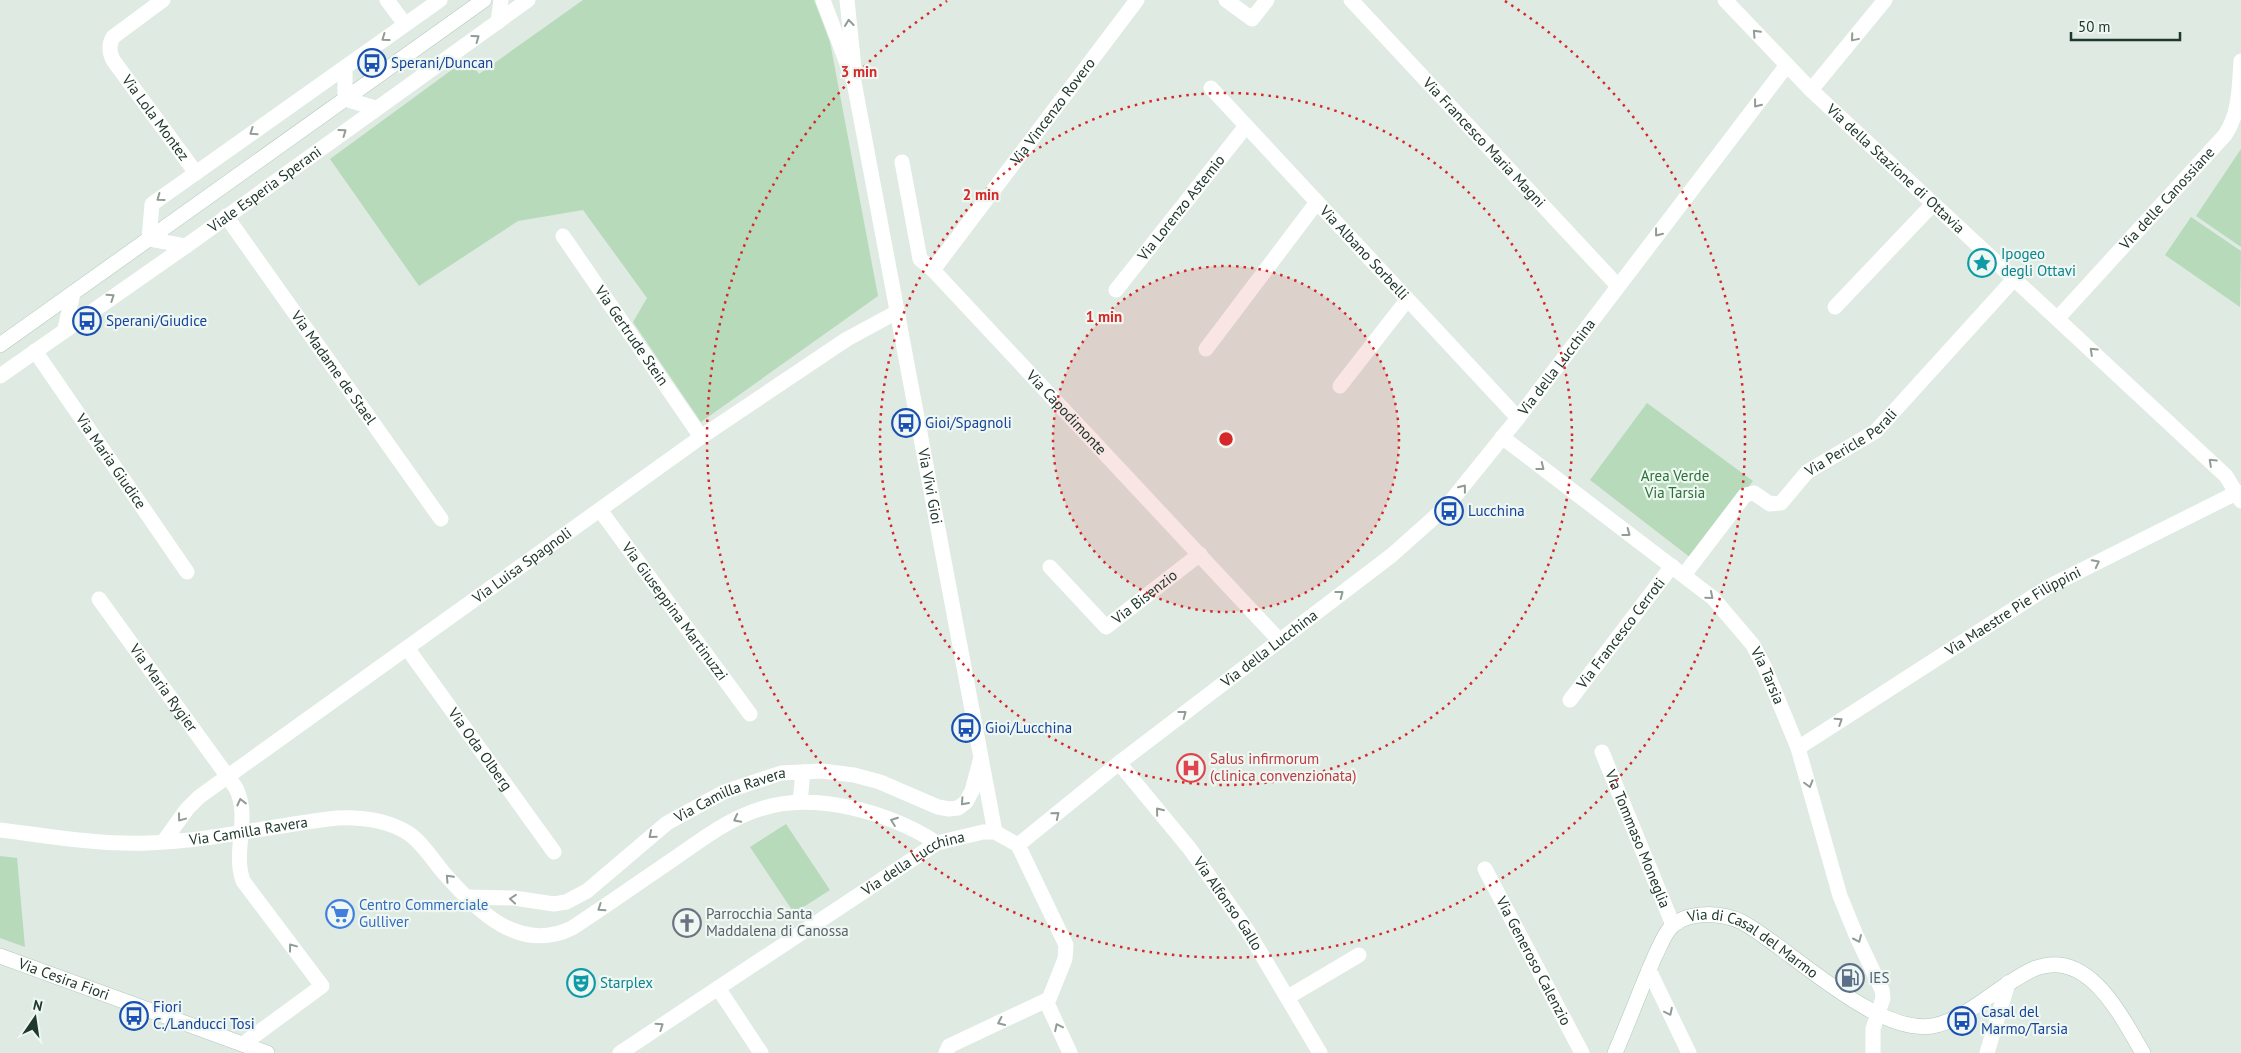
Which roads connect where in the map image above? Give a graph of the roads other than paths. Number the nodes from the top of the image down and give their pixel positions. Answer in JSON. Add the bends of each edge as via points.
{"nodes":[{"id":1,"x":163,"y":0,"type":"edge"},
{"id":2,"x":387,"y":0,"type":"edge"},
{"id":3,"x":440,"y":0,"type":"edge"},
{"id":4,"x":484,"y":0,"type":"edge"},
{"id":5,"x":501,"y":0,"type":"edge"},
{"id":6,"x":528,"y":0,"type":"edge"},
{"id":7,"x":823,"y":0,"type":"edge"},
{"id":8,"x":847,"y":0,"type":"edge"},
{"id":9,"x":1137,"y":0,"type":"edge"},
{"id":10,"x":1226,"y":0,"type":"edge"},
{"id":11,"x":1267,"y":0,"type":"edge"},
{"id":12,"x":1351,"y":0,"type":"edge"},
{"id":13,"x":1725,"y":0,"type":"edge"},
{"id":14,"x":1885,"y":0,"type":"edge"},
{"id":15,"x":498,"y":22,"type":"junction"},
{"id":16,"x":404,"y":23,"type":"junction"},
{"id":17,"x":2241,"y":62,"type":"edge"},
{"id":18,"x":1787,"y":66,"type":"junction"},
{"id":19,"x":345,"y":67,"type":"junction"},
{"id":20,"x":854,"y":82,"type":"junction"},
{"id":21,"x":1211,"y":88,"type":"dead end"},
{"id":22,"x":1811,"y":90,"type":"junction"},
{"id":23,"x":344,"y":99,"type":"junction"},
{"id":24,"x":375,"y":108,"type":"junction"},
{"id":25,"x":1246,"y":126,"type":"junction"},
{"id":26,"x":902,"y":162,"type":"dead end"},
{"id":27,"x":196,"y":172,"type":"junction"},
{"id":28,"x":1317,"y":202,"type":"junction"},
{"id":29,"x":1933,"y":204,"type":"junction"},
{"id":30,"x":226,"y":216,"type":"junction"},
{"id":31,"x":563,"y":236,"type":"dead end"},
{"id":32,"x":149,"y":239,"type":"junction"},
{"id":33,"x":186,"y":246,"type":"junction"},
{"id":34,"x":933,"y":270,"type":"junction"},
{"id":35,"x":2015,"y":278,"type":"junction"},
{"id":36,"x":1618,"y":285,"type":"junction"},
{"id":37,"x":1116,"y":290,"type":"dead end"},
{"id":38,"x":73,"y":293,"type":"junction"},
{"id":39,"x":1407,"y":300,"type":"junction"},
{"id":40,"x":1835,"y":307,"type":"dead end"},
{"id":41,"x":896,"y":312,"type":"junction"},
{"id":42,"x":2058,"y":318,"type":"junction"},
{"id":43,"x":65,"y":329,"type":"junction"},
{"id":44,"x":0,"y":345,"type":"edge"},
{"id":45,"x":1206,"y":349,"type":"dead end"},
{"id":46,"x":35,"y":351,"type":"junction"},
{"id":47,"x":0,"y":376,"type":"edge"},
{"id":48,"x":1340,"y":386,"type":"dead end"},
{"id":49,"x":1518,"y":418,"type":"junction"},
{"id":50,"x":702,"y":437,"type":"junction"},
{"id":51,"x":1502,"y":437,"type":"junction"},
{"id":52,"x":2239,"y":496,"type":"edge"},
{"id":53,"x":600,"y":510,"type":"junction"},
{"id":54,"x":441,"y":519,"type":"dead end"},
{"id":55,"x":1200,"y":554,"type":"junction"},
{"id":56,"x":1050,"y":567,"type":"dead end"},
{"id":57,"x":1678,"y":570,"type":"junction"},
{"id":58,"x":186,"y":572,"type":"dead end"},
{"id":59,"x":100,"y":599,"type":"dead end"},
{"id":60,"x":1280,"y":641,"type":"junction"},
{"id":61,"x":407,"y":648,"type":"junction"},
{"id":62,"x":1570,"y":700,"type":"dead end"},
{"id":63,"x":750,"y":714,"type":"dead end"},
{"id":64,"x":1798,"y":748,"type":"junction"},
{"id":65,"x":1602,"y":752,"type":"dead end"},
{"id":66,"x":981,"y":757,"type":"junction"},
{"id":67,"x":1119,"y":763,"type":"junction"},
{"id":68,"x":803,"y":772,"type":"junction"},
{"id":69,"x":229,"y":777,"type":"junction"},
{"id":70,"x":800,"y":802,"type":"junction"},
{"id":71,"x":0,"y":830,"type":"edge"},
{"id":72,"x":242,"y":832,"type":"junction"},
{"id":73,"x":995,"y":832,"type":"junction"},
{"id":74,"x":164,"y":841,"type":"junction"},
{"id":75,"x":937,"y":843,"type":"junction"},
{"id":76,"x":1018,"y":846,"type":"junction"},
{"id":77,"x":554,"y":852,"type":"dead end"},
{"id":78,"x":1485,"y":869,"type":"dead end"},
{"id":79,"x":467,"y":897,"type":"junction"},
{"id":80,"x":1673,"y":925,"type":"junction"},
{"id":81,"x":1359,"y":955,"type":"dead end"},
{"id":82,"x":0,"y":956,"type":"edge"},
{"id":83,"x":1649,"y":970,"type":"junction"},
{"id":84,"x":2008,"y":983,"type":"junction"},
{"id":85,"x":718,"y":988,"type":"junction"},
{"id":86,"x":1288,"y":997,"type":"junction"},
{"id":87,"x":1046,"y":1001,"type":"junction"},
{"id":88,"x":1878,"y":1014,"type":"junction"},
{"id":89,"x":243,"y":1044,"type":"junction"},
{"id":90,"x":947,"y":1049,"type":"edge"},
{"id":91,"x":267,"y":1053,"type":"edge"},
{"id":92,"x":620,"y":1053,"type":"edge"},
{"id":93,"x":761,"y":1053,"type":"edge"},
{"id":94,"x":1070,"y":1053,"type":"edge"},
{"id":95,"x":1320,"y":1053,"type":"edge"},
{"id":96,"x":1582,"y":1053,"type":"edge"},
{"id":97,"x":1615,"y":1053,"type":"edge"},
{"id":98,"x":1689,"y":1053,"type":"edge"},
{"id":99,"x":1872,"y":1053,"type":"edge"},
{"id":100,"x":1987,"y":1053,"type":"edge"},
{"id":101,"x":2143,"y":1053,"type":"edge"}],
"edges":[{"from":1,"to":27,"type":"street","name":"Via Lola Montez","via":[[113,37],[110,53]]},
{"from":2,"to":16,"type":"street"},
{"from":3,"to":16,"type":"street"},
{"from":4,"to":23,"type":"street","name":"Viale Esperia Sperani"},
{"from":5,"to":15,"type":"street"},
{"from":6,"to":15,"type":"street","name":"Viale Esperia Sperani"},
{"from":7,"to":20,"type":"street","name":"Via Vivi Gioi"},
{"from":20,"to":8,"type":"street","name":"Via Vivi Gioi","one_way":true},
{"from":9,"to":34,"type":"street","name":"Via Vincenzo Rovero"},
{"from":10,"to":11,"type":"street","via":[[1252,19]]},
{"from":12,"to":36,"type":"street","name":"Via Francesco Maria Magni"},
{"from":18,"to":13,"type":"street","name":"Via della Stazione di Ottavia","one_way":true},
{"from":14,"to":22,"type":"street","one_way":true},
{"from":24,"to":15,"type":"street","name":"Viale Esperia Sperani","one_way":true},
{"from":16,"to":19,"type":"street","one_way":true},
{"from":17,"to":42,"type":"street","name":"Via delle Canossiane","via":[[2237,107],[2225,135]]},
{"from":18,"to":22,"type":"street","name":"Via della Stazione di Ottavia"},
{"from":18,"to":36,"type":"street","name":"Via della Lucchina","one_way":true},
{"from":19,"to":23,"type":"street"},
{"from":19,"to":27,"type":"street","one_way":true},
{"from":20,"to":41,"type":"street","name":"Via Vivi Gioi"},
{"from":21,"to":25,"type":"street","name":"Via Albano Sorbelli"},
{"from":22,"to":29,"type":"street","name":"Via della Stazione di Ottavia"},
{"from":23,"to":24,"type":"street"},
{"from":23,"to":32,"type":"street","name":"Viale Esperia Sperani"},
{"from":30,"to":24,"type":"street","name":"Viale Esperia Sperani","one_way":true},
{"from":25,"to":28,"type":"street","name":"Via Albano Sorbelli"},
{"from":25,"to":37,"type":"street","name":"Via Lorenzo Astemio"},
{"from":26,"to":34,"type":"street","name":"Via Capodimonte","via":[[920,259]]},
{"from":27,"to":32,"type":"street","name":"Via Lola Montez","one_way":true,"via":[[152,204]]},
{"from":28,"to":39,"type":"street","name":"Via Albano Sorbelli"},
{"from":28,"to":45,"type":"street"},
{"from":29,"to":35,"type":"street","name":"Via della Stazione di Ottavia"},
{"from":29,"to":40,"type":"street"},
{"from":30,"to":33,"type":"street","name":"Viale Esperia Sperani"},
{"from":30,"to":54,"type":"street","name":"Via Madame de Stael"},
{"from":31,"to":50,"type":"street","name":"Via Gertrude Stein"},
{"from":32,"to":33,"type":"street"},
{"from":32,"to":38,"type":"street","name":"Viale Esperia Sperani"},
{"from":43,"to":33,"type":"street","name":"Viale Esperia Sperani","one_way":true},
{"from":34,"to":55,"type":"street","name":"Via Capodimonte"},
{"from":35,"to":42,"type":"street","name":"Via della Stazione di Ottavia"},
{"from":35,"to":57,"type":"street","name":"Via Pericle Perali","via":[[1876,430],[1807,472],[1781,503],[1770,504],[1754,494],[1745,495]]},
{"from":36,"to":49,"type":"street","name":"Via della Lucchina"},
{"from":38,"to":43,"type":"street"},
{"from":38,"to":44,"type":"street","name":"Viale Esperia Sperani"},
{"from":39,"to":48,"type":"street"},
{"from":39,"to":49,"type":"street","name":"Via Albano Sorbelli"},
{"from":41,"to":50,"type":"street","name":"Via Luisa Spagnoli","via":[[847,338]]},
{"from":41,"to":66,"type":"street","name":"Via Vivi Gioi"},
{"from":52,"to":42,"type":"street","name":"Via della Stazione di Ottavia","one_way":true,"via":[[2226,476]]},
{"from":43,"to":46,"type":"street","name":"Viale Esperia Sperani"},
{"from":46,"to":47,"type":"street","name":"Viale Esperia Sperani"},
{"from":46,"to":58,"type":"street","name":"Via Maria Giudice"},
{"from":49,"to":51,"type":"street","name":"Via della Lucchina"},
{"from":50,"to":53,"type":"street","name":"Via Luisa Spagnoli"},
{"from":51,"to":57,"type":"street","name":"Via Tarsia","one_way":true},
{"from":60,"to":51,"type":"street","name":"Via della Lucchina","one_way":true,"via":[[1427,525],[1453,500]]},
{"from":64,"to":52,"type":"street","name":"Via Maestre Pie Filippini","one_way":true,"via":[[2048,587]]},
{"from":53,"to":61,"type":"street","name":"Via Luisa Spagnoli"},
{"from":53,"to":63,"type":"street","name":"Via Giuseppina Martinuzzi"},
{"from":55,"to":56,"type":"street","name":"Via Bisenzio","via":[[1106,627]]},
{"from":55,"to":60,"type":"street","name":"Via Capodimonte"},
{"from":57,"to":62,"type":"street","name":"Via Francesco Cerroti"},
{"from":57,"to":64,"type":"street","name":"Via Tarsia","one_way":true,"via":[[1719,604],[1753,646]]},
{"from":59,"to":69,"type":"street","name":"Via Maria Rygier"},
{"from":67,"to":60,"type":"street","name":"Via della Lucchina","one_way":true},
{"from":61,"to":69,"type":"street","name":"Via Luisa Spagnoli"},
{"from":61,"to":77,"type":"street","name":"Via Oda Olberg"},
{"from":64,"to":88,"type":"street","name":"Via Tarsia","one_way":true,"via":[[1840,896],[1882,990]]},
{"from":65,"to":80,"type":"street","name":"Via Tommaso Moneglia"},
{"from":66,"to":68,"type":"street","name":"Via Camilla Ravera","one_way":true,"via":[[968,798],[961,807],[952,809],[938,807],[867,778]]},
{"from":66,"to":73,"type":"street","name":"Via Vivi Gioi"},
{"from":76,"to":67,"type":"street","name":"Via della Lucchina","one_way":true},
{"from":86,"to":67,"type":"street","name":"Via Alfonso Gallo","one_way":true,"via":[[1259,947],[1190,849]]},
{"from":68,"to":70,"type":"street"},
{"from":68,"to":79,"type":"street","name":"Via Camilla Ravera","one_way":true,"via":[[764,777],[695,806],[667,823],[582,894],[563,902]]},
{"from":72,"to":69,"type":"street","name":"Via Maria Rygier","one_way":true,"via":[[242,804]]},
{"from":69,"to":74,"type":"street","name":"Via Luisa Spagnoli","one_way":true,"via":[[191,805]]},
{"from":75,"to":70,"type":"street","name":"Via Camilla Ravera","one_way":true,"via":[[904,825],[865,812]]},
{"from":70,"to":79,"type":"street","name":"Via Camilla Ravera","one_way":true,"via":[[785,802],[757,810],[717,829],[563,933],[540,936],[517,933],[492,920]]},
{"from":71,"to":74,"type":"street","name":"Via Camilla Ravera","via":[[116,843]]},
{"from":72,"to":74,"type":"street","name":"Via Camilla Ravera"},
{"from":79,"to":72,"type":"street","name":"Via Camilla Ravera","one_way":true,"via":[[412,836],[378,821],[338,818]]},
{"from":89,"to":72,"type":"street","name":"Via Maria Rygier","one_way":true,"via":[[322,986],[243,881],[239,863]]},
{"from":73,"to":75,"type":"street","name":"Via della Lucchina"},
{"from":73,"to":76,"type":"street"},
{"from":75,"to":85,"type":"street","name":"Via della Lucchina"},
{"from":76,"to":87,"type":"street","via":[[1066,945],[1065,959]]},
{"from":78,"to":96,"type":"street","name":"Via Generoso Calenzio"},
{"from":80,"to":83,"type":"street","name":"Via di Casal del Marmo"},
{"from":80,"to":88,"type":"street","name":"Via di Casal del Marmo","via":[[1704,915],[1742,922]]},
{"from":81,"to":86,"type":"street"},
{"from":82,"to":89,"type":"street","name":"Via Cesira Fiori"},
{"from":83,"to":97,"type":"street","name":"Via di Casal del Marmo"},
{"from":83,"to":98,"type":"street","one_way":true},
{"from":84,"to":88,"type":"street","name":"Via di Casal del Marmo","via":[[1938,1025],[1911,1025]]},
{"from":84,"to":100,"type":"street"},
{"from":84,"to":101,"type":"street","name":"Via di Casal del Marmo","via":[[2042,966],[2061,964],[2076,970],[2093,981],[2105,995]]},
{"from":92,"to":85,"type":"street","name":"Via della Lucchina","one_way":true},
{"from":85,"to":93,"type":"street"},
{"from":86,"to":95,"type":"street","name":"Via Alfonso Gallo"},
{"from":87,"to":90,"type":"street","one_way":true},
{"from":94,"to":87,"type":"street","one_way":true},
{"from":88,"to":99,"type":"street","name":"Via Tarsia","via":[[1873,1029]]},
{"from":89,"to":91,"type":"street","name":"Via Cesira Fiori"}]}
